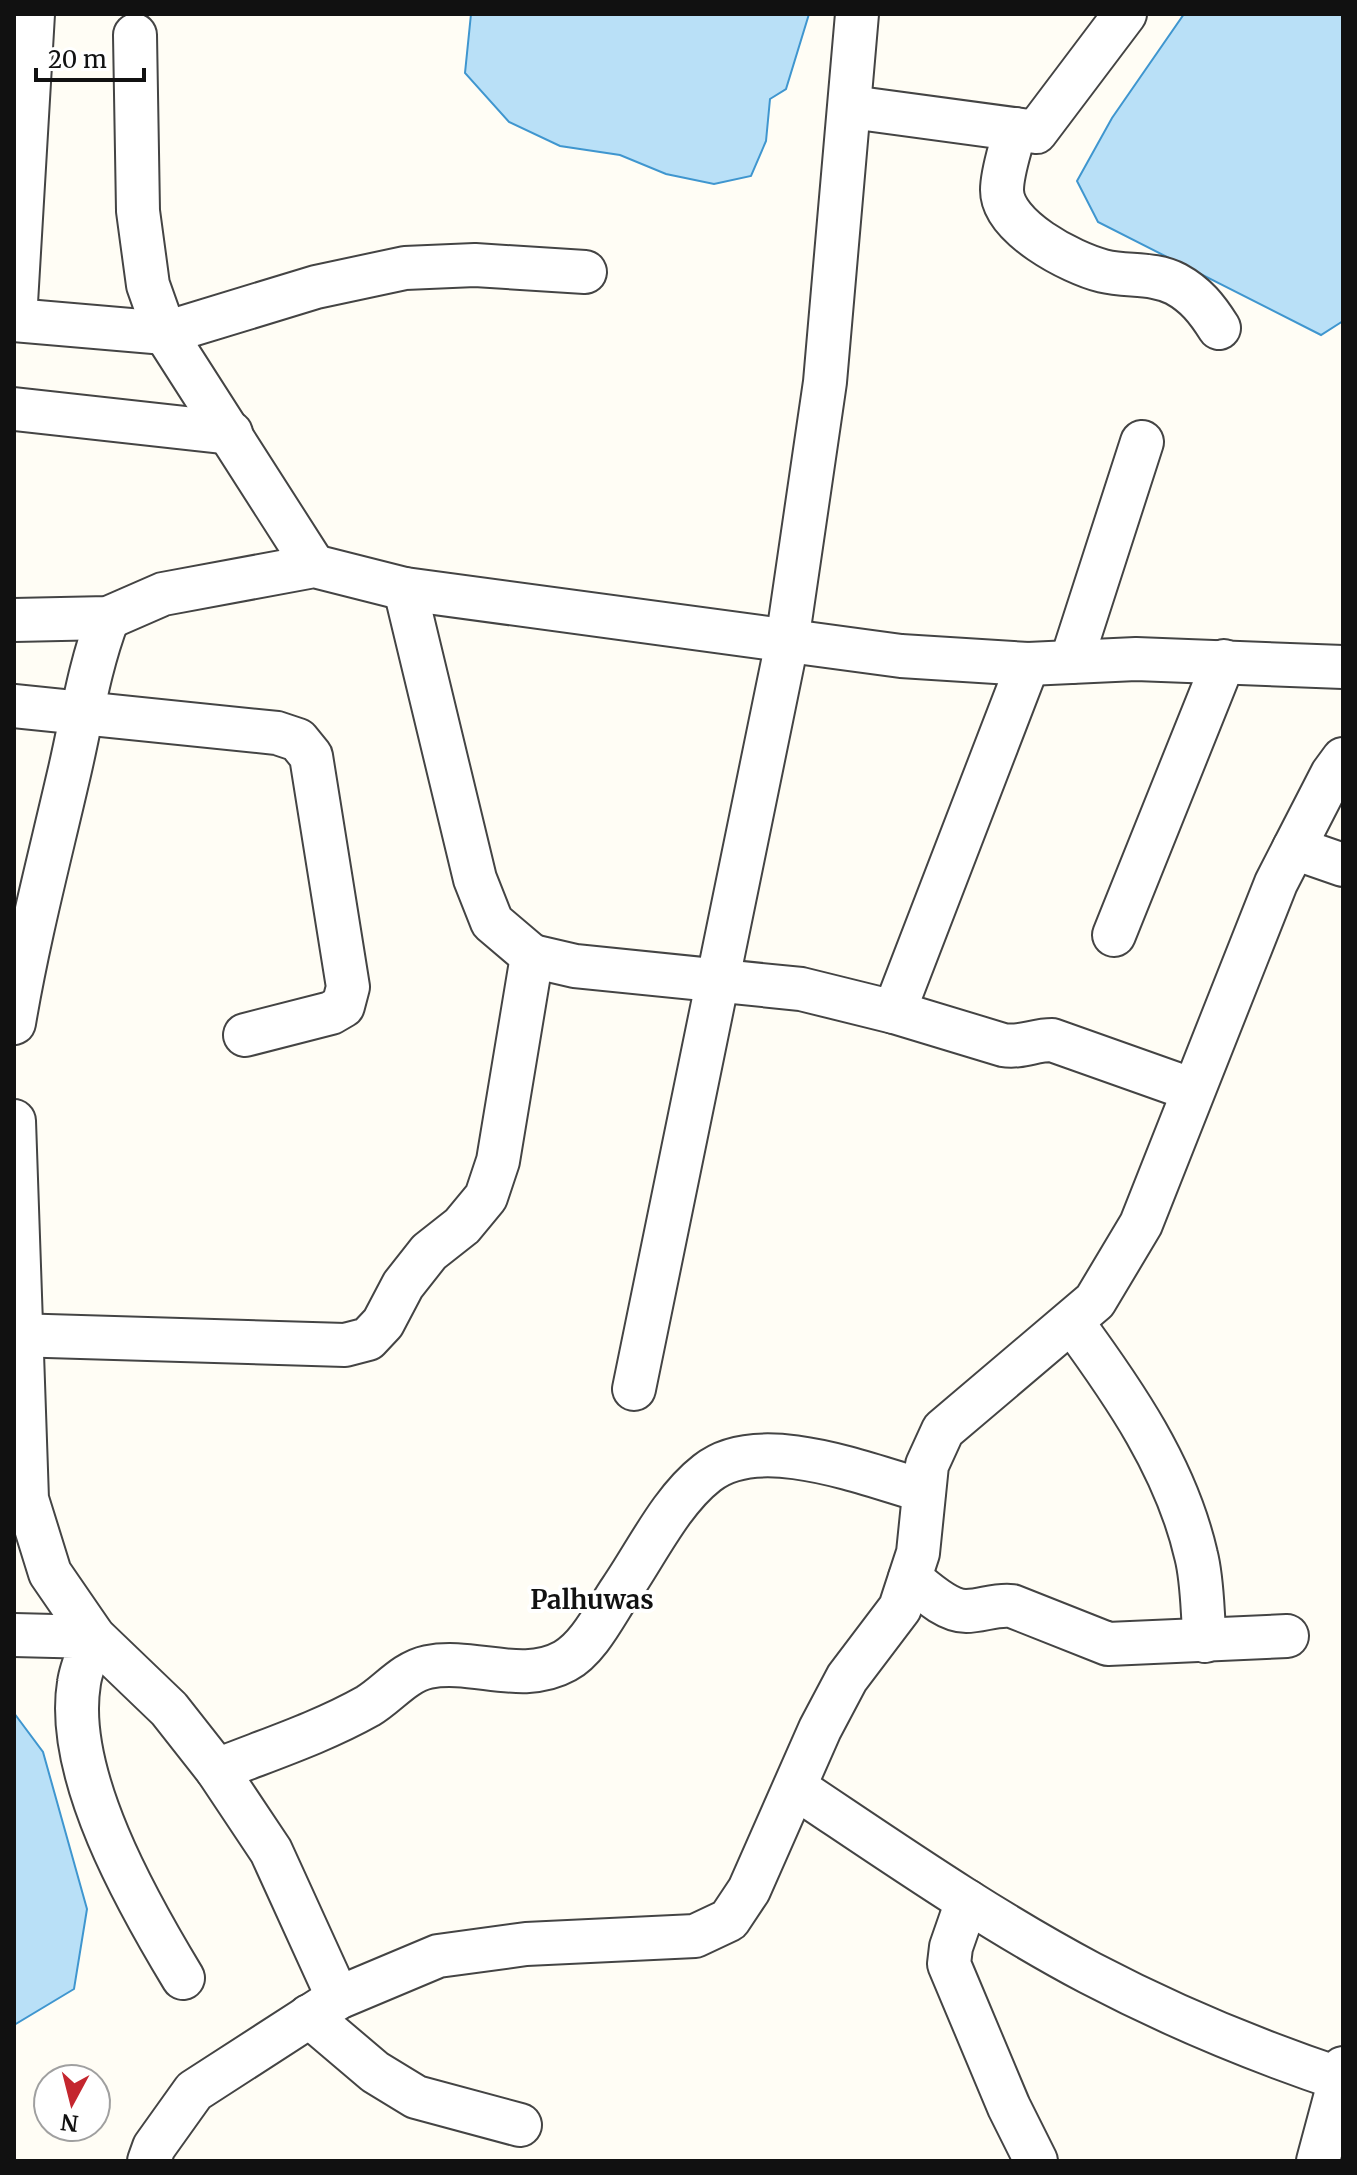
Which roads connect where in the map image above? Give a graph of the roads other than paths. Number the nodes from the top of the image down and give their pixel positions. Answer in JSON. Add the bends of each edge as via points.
{"nodes":[{"id":1,"x":33,"y":14,"type":"edge"},
{"id":2,"x":857,"y":14,"type":"edge"},
{"id":3,"x":1125,"y":14,"type":"edge"},
{"id":4,"x":135,"y":35,"type":"dead end"},
{"id":5,"x":851,"y":107,"type":"junction"},
{"id":6,"x":1015,"y":129,"type":"junction"},
{"id":7,"x":585,"y":272,"type":"dead end"},
{"id":8,"x":14,"y":320,"type":"edge"},
{"id":9,"x":1219,"y":328,"type":"dead end"},
{"id":10,"x":165,"y":333,"type":"junction"},
{"id":11,"x":14,"y":409,"type":"edge"},
{"id":12,"x":231,"y":433,"type":"junction"},
{"id":13,"x":1142,"y":442,"type":"dead end"},
{"id":14,"x":314,"y":566,"type":"junction"},
{"id":15,"x":405,"y":589,"type":"junction"},
{"id":16,"x":108,"y":618,"type":"junction"},
{"id":17,"x":14,"y":620,"type":"edge"},
{"id":18,"x":787,"y":642,"type":"junction"},
{"id":19,"x":1224,"y":661,"type":"junction"},
{"id":20,"x":1071,"y":662,"type":"junction"},
{"id":21,"x":1028,"y":664,"type":"junction"},
{"id":22,"x":1343,"y":667,"type":"edge"},
{"id":23,"x":14,"y":706,"type":"edge"},
{"id":24,"x":82,"y":714,"type":"junction"},
{"id":25,"x":1343,"y":759,"type":"edge"},
{"id":26,"x":1294,"y":848,"type":"junction"},
{"id":27,"x":1343,"y":865,"type":"edge"},
{"id":28,"x":1114,"y":935,"type":"dead end"},
{"id":29,"x":532,"y":956,"type":"junction"},
{"id":30,"x":719,"y":979,"type":"junction"},
{"id":31,"x":894,"y":1012,"type":"junction"},
{"id":32,"x":14,"y":1023,"type":"edge"},
{"id":33,"x":245,"y":1035,"type":"dead end"},
{"id":34,"x":1193,"y":1090,"type":"junction"},
{"id":35,"x":14,"y":1121,"type":"edge"},
{"id":36,"x":1072,"y":1322,"type":"junction"},
{"id":37,"x":17,"y":1336,"type":"edge"},
{"id":38,"x":634,"y":1389,"type":"dead end"},
{"id":39,"x":924,"y":1491,"type":"junction"},
{"id":40,"x":910,"y":1578,"type":"junction"},
{"id":41,"x":14,"y":1635,"type":"edge"},
{"id":42,"x":1287,"y":1636,"type":"dead end"},
{"id":43,"x":94,"y":1637,"type":"junction"},
{"id":44,"x":1205,"y":1641,"type":"junction"},
{"id":45,"x":217,"y":1770,"type":"junction"},
{"id":46,"x":796,"y":1788,"type":"junction"},
{"id":47,"x":967,"y":1901,"type":"junction"},
{"id":48,"x":183,"y":1978,"type":"dead end"},
{"id":49,"x":324,"y":2007,"type":"junction"},
{"id":50,"x":1342,"y":2076,"type":"edge"},
{"id":51,"x":520,"y":2125,"type":"dead end"},
{"id":52,"x":149,"y":2161,"type":"edge"},
{"id":53,"x":1036,"y":2161,"type":"edge"},
{"id":54,"x":1318,"y":2161,"type":"edge"}],
"edges":[{"from":1,"to":8,"type":"street"},
{"from":2,"to":5,"type":"street"},
{"from":3,"to":6,"type":"street","via":[[1036,132]]},
{"from":4,"to":10,"type":"street","via":[[138,211],[148,285]]},
{"from":5,"to":6,"type":"street"},
{"from":5,"to":18,"type":"street","via":[[825,382]]},
{"from":6,"to":9,"type":"street","via":[[1002,191],[1009,214],[1024,231],[1103,271],[1175,283],[1202,302]]},
{"from":7,"to":10,"type":"street","via":[[475,265],[405,268],[316,287]]},
{"from":8,"to":10,"type":"street"},
{"from":10,"to":12,"type":"street"},
{"from":11,"to":12,"type":"street"},
{"from":12,"to":14,"type":"street"},
{"from":13,"to":20,"type":"street"},
{"from":14,"to":15,"type":"street"},
{"from":14,"to":16,"type":"street","via":[[163,594]]},
{"from":15,"to":18,"type":"street"},
{"from":15,"to":29,"type":"street","via":[[475,879],[492,922]]},
{"from":16,"to":17,"type":"street"},
{"from":16,"to":24,"type":"street","via":[[93,658]]},
{"from":18,"to":21,"type":"street"},
{"from":18,"to":30,"type":"street"},
{"from":19,"to":20,"type":"street"},
{"from":19,"to":22,"type":"street"},
{"from":19,"to":28,"type":"street"},
{"from":20,"to":21,"type":"street"},
{"from":21,"to":31,"type":"street"},
{"from":23,"to":24,"type":"street"},
{"from":24,"to":32,"type":"street","via":[[28,938]]},
{"from":24,"to":33,"type":"street","via":[[277,733],[298,740],[311,756],[348,987],[343,1006],[331,1013]]},
{"from":25,"to":26,"type":"street"},
{"from":26,"to":27,"type":"street"},
{"from":26,"to":34,"type":"street"},
{"from":29,"to":30,"type":"street","via":[[575,966]]},
{"from":29,"to":37,"type":"street","via":[[498,1161],[486,1197],[462,1226],[429,1252],[368,1339],[345,1345]]},
{"from":30,"to":31,"type":"street","via":[[801,989]]},
{"from":30,"to":38,"type":"street"},
{"from":31,"to":34,"type":"street","via":[[1003,1045],[1052,1040]]},
{"from":34,"to":36,"type":"street","via":[[1141,1224],[1095,1301]]},
{"from":35,"to":37,"type":"street"},
{"from":36,"to":39,"type":"street","via":[[943,1430],[927,1465]]},
{"from":36,"to":44,"type":"street","via":[[1138,1419],[1176,1494],[1197,1556]]},
{"from":37,"to":43,"type":"street","via":[[27,1499],[50,1573]]},
{"from":39,"to":40,"type":"street"},
{"from":39,"to":45,"type":"street","via":[[787,1455],[739,1457],[708,1471],[684,1498],[569,1660],[542,1671],[426,1667],[370,1705]]},
{"from":40,"to":44,"type":"street","via":[[948,1606],[964,1611],[1012,1606],[1108,1644]]},
{"from":40,"to":46,"type":"street","via":[[900,1608],[840,1690]]},
{"from":41,"to":43,"type":"street"},
{"from":42,"to":44,"type":"street"},
{"from":43,"to":45,"type":"street","via":[[169,1709]]},
{"from":43,"to":48,"type":"street","via":[[79,1683],[78,1733],[87,1772],[120,1866]]},
{"from":45,"to":49,"type":"street","via":[[271,1851]]},
{"from":46,"to":47,"type":"street"},
{"from":46,"to":49,"type":"street","via":[[749,1890],[729,1920],[695,1936],[526,1944],[438,1956]]},
{"from":47,"to":50,"type":"street","via":[[1091,1973],[1248,2048]]},
{"from":47,"to":53,"type":"street","via":[[949,1964]]},
{"from":49,"to":51,"type":"street","via":[[375,2072],[416,2097]]},
{"from":49,"to":52,"type":"street","via":[[194,2091]]},
{"from":50,"to":54,"type":"street"}]}
